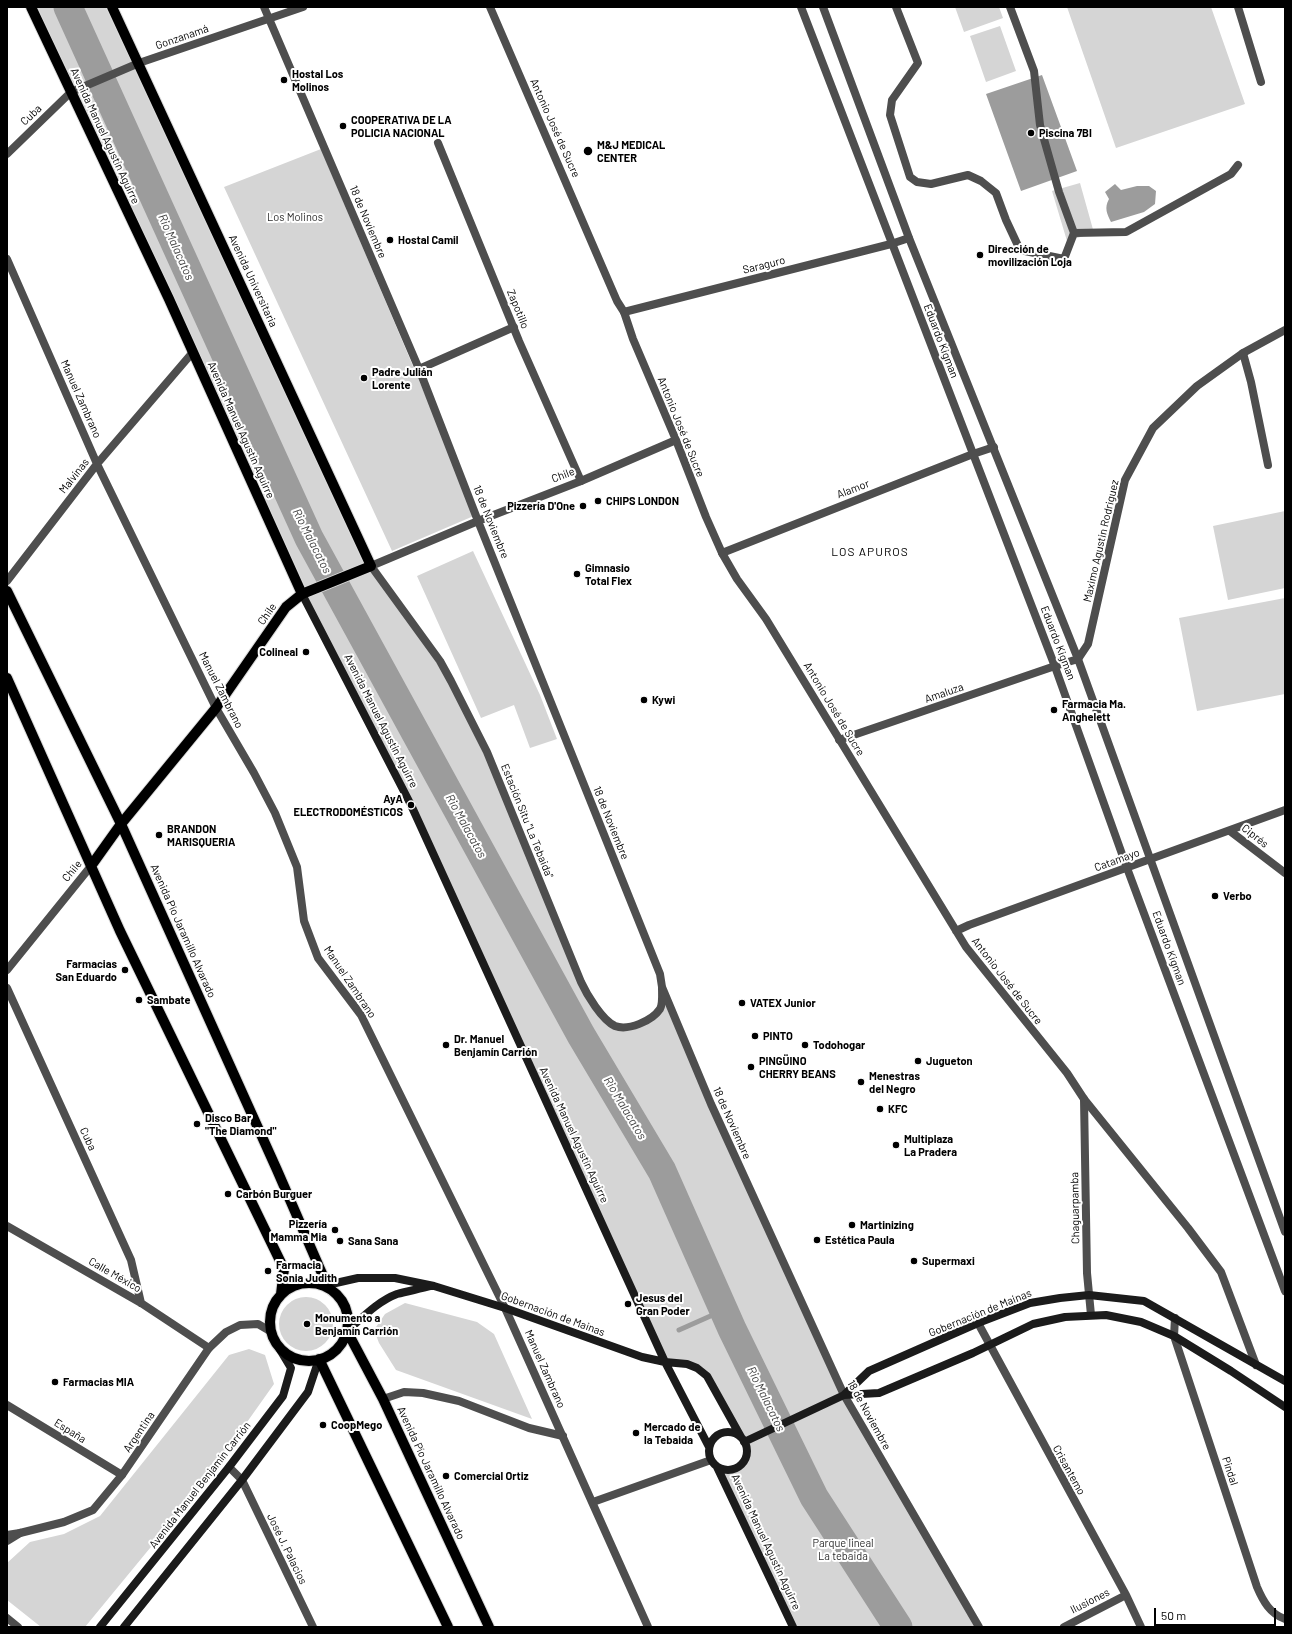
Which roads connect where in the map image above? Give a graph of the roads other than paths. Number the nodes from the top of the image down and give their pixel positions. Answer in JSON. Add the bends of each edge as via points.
{"nodes":[{"id":1,"x":31,"y":7,"type":"edge"},
{"id":2,"x":112,"y":7,"type":"edge"},
{"id":3,"x":264,"y":7,"type":"edge"},
{"id":4,"x":303,"y":7,"type":"edge"},
{"id":5,"x":490,"y":7,"type":"edge"},
{"id":6,"x":801,"y":7,"type":"edge"},
{"id":7,"x":823,"y":7,"type":"edge"},
{"id":8,"x":896,"y":7,"type":"edge"},
{"id":9,"x":1010,"y":7,"type":"edge"},
{"id":10,"x":1238,"y":7,"type":"edge"},
{"id":11,"x":269,"y":19,"type":"junction"},
{"id":12,"x":139,"y":63,"type":"junction"},
{"id":13,"x":1260,"y":82,"type":"dead end"},
{"id":14,"x":71,"y":92,"type":"junction"},
{"id":15,"x":438,"y":143,"type":"dead end"},
{"id":16,"x":7,"y":154,"type":"edge"},
{"id":17,"x":1238,"y":165,"type":"dead end"},
{"id":18,"x":1074,"y":233,"type":"junction"},
{"id":19,"x":910,"y":238,"type":"junction"},
{"id":20,"x":891,"y":244,"type":"junction"},
{"id":21,"x":7,"y":259,"type":"edge"},
{"id":22,"x":624,"y":312,"type":"junction"},
{"id":23,"x":514,"y":327,"type":"junction"},
{"id":24,"x":1285,"y":330,"type":"edge"},
{"id":25,"x":193,"y":352,"type":"junction"},
{"id":26,"x":1243,"y":352,"type":"junction"},
{"id":27,"x":419,"y":369,"type":"junction"},
{"id":28,"x":676,"y":440,"type":"junction"},
{"id":29,"x":994,"y":447,"type":"junction"},
{"id":30,"x":973,"y":454,"type":"junction"},
{"id":31,"x":97,"y":464,"type":"junction"},
{"id":32,"x":1268,"y":465,"type":"dead end"},
{"id":33,"x":581,"y":481,"type":"junction"},
{"id":34,"x":478,"y":521,"type":"junction"},
{"id":35,"x":722,"y":553,"type":"junction"},
{"id":36,"x":367,"y":567,"type":"junction"},
{"id":37,"x":7,"y":581,"type":"edge"},
{"id":38,"x":7,"y":592,"type":"edge"},
{"id":39,"x":306,"y":592,"type":"junction"},
{"id":40,"x":1078,"y":659,"type":"junction"},
{"id":41,"x":1055,"y":666,"type":"junction"},
{"id":42,"x":7,"y":678,"type":"edge"},
{"id":43,"x":216,"y":708,"type":"junction"},
{"id":44,"x":839,"y":740,"type":"junction"},
{"id":45,"x":1285,"y":810,"type":"edge"},
{"id":46,"x":121,"y":824,"type":"junction"},
{"id":47,"x":1230,"y":831,"type":"junction"},
{"id":48,"x":1151,"y":860,"type":"junction"},
{"id":49,"x":91,"y":866,"type":"junction"},
{"id":50,"x":1127,"y":868,"type":"junction"},
{"id":51,"x":1285,"y":873,"type":"edge"},
{"id":52,"x":956,"y":931,"type":"junction"},
{"id":53,"x":7,"y":970,"type":"edge"},
{"id":54,"x":662,"y":987,"type":"junction"},
{"id":55,"x":7,"y":988,"type":"edge"},
{"id":56,"x":1084,"y":1099,"type":"junction"},
{"id":57,"x":7,"y":1226,"type":"edge"},
{"id":58,"x":1285,"y":1232,"type":"edge"},
{"id":59,"x":327,"y":1286,"type":"junction"},
{"id":60,"x":434,"y":1286,"type":"junction"},
{"id":61,"x":1284,"y":1286,"type":"edge"},
{"id":62,"x":281,"y":1294,"type":"junction"},
{"id":63,"x":1089,"y":1295,"type":"junction"},
{"id":64,"x":141,"y":1303,"type":"junction"},
{"id":65,"x":505,"y":1308,"type":"junction"},
{"id":66,"x":1090,"y":1315,"type":"junction"},
{"id":67,"x":1175,"y":1318,"type":"junction"},
{"id":68,"x":978,"y":1323,"type":"junction"},
{"id":69,"x":347,"y":1331,"type":"junction"},
{"id":70,"x":270,"y":1332,"type":"junction"},
{"id":71,"x":1174,"y":1336,"type":"junction"},
{"id":72,"x":989,"y":1346,"type":"junction"},
{"id":73,"x":209,"y":1348,"type":"junction"},
{"id":74,"x":279,"y":1348,"type":"junction"},
{"id":75,"x":319,"y":1359,"type":"junction"},
{"id":76,"x":665,"y":1362,"type":"junction"},
{"id":77,"x":1256,"y":1365,"type":"junction"},
{"id":78,"x":1285,"y":1381,"type":"edge"},
{"id":79,"x":844,"y":1395,"type":"junction"},
{"id":80,"x":383,"y":1398,"type":"junction"},
{"id":81,"x":7,"y":1404,"type":"edge"},
{"id":82,"x":1285,"y":1407,"type":"edge"},
{"id":83,"x":563,"y":1436,"type":"junction"},
{"id":84,"x":745,"y":1439,"type":"junction"},
{"id":85,"x":709,"y":1447,"type":"junction"},
{"id":86,"x":711,"y":1460,"type":"junction"},
{"id":87,"x":228,"y":1467,"type":"junction"},
{"id":88,"x":717,"y":1467,"type":"junction"},
{"id":89,"x":122,"y":1475,"type":"junction"},
{"id":90,"x":242,"y":1480,"type":"junction"},
{"id":91,"x":594,"y":1502,"type":"junction"},
{"id":92,"x":20,"y":1533,"type":"junction"},
{"id":93,"x":7,"y":1535,"type":"edge"},
{"id":94,"x":7,"y":1541,"type":"edge"},
{"id":95,"x":1126,"y":1596,"type":"junction"},
{"id":96,"x":7,"y":1618,"type":"edge"},
{"id":97,"x":1285,"y":1619,"type":"edge"},
{"id":98,"x":18,"y":1627,"type":"edge"},
{"id":99,"x":100,"y":1627,"type":"edge"},
{"id":100,"x":124,"y":1627,"type":"edge"},
{"id":101,"x":313,"y":1627,"type":"edge"},
{"id":102,"x":448,"y":1627,"type":"edge"},
{"id":103,"x":489,"y":1627,"type":"edge"},
{"id":104,"x":648,"y":1627,"type":"edge"},
{"id":105,"x":793,"y":1627,"type":"edge"},
{"id":106,"x":979,"y":1627,"type":"edge"},
{"id":107,"x":1064,"y":1627,"type":"edge"},
{"id":108,"x":1141,"y":1627,"type":"edge"}],
"edges":[{"from":1,"to":14,"type":"main road","name":"Avenida Manuel Agustín Aguirre"},
{"from":2,"to":12,"type":"main road","name":"Avenida Universitaria"},
{"from":3,"to":11,"type":"street","name":"18 de Noviembre"},
{"from":4,"to":11,"type":"street","name":"Gonzanamá"},
{"from":5,"to":22,"type":"street","name":"Antonio José de Sucre"},
{"from":6,"to":20,"type":"street","name":"Eduardo Kigman"},
{"from":7,"to":19,"type":"street","name":"Eduardo Kigman"},
{"from":8,"to":18,"type":"street","via":[[918,63],[892,100],[890,115],[910,177],[917,182],[931,184],[968,175],[981,182],[996,193],[1020,250],[1064,259]]},
{"from":9,"to":18,"type":"street","via":[[1034,71],[1040,125]]},
{"from":10,"to":13,"type":"street"},
{"from":11,"to":12,"type":"street","name":"Gonzanamá"},
{"from":11,"to":27,"type":"street","name":"18 de Noviembre"},
{"from":12,"to":14,"type":"street","name":"Gonzanamá"},
{"from":12,"to":36,"type":"main road","name":"Avenida Universitaria"},
{"from":14,"to":16,"type":"street","name":"Cuba"},
{"from":14,"to":25,"type":"main road","name":"Avenida Manuel Agustín Aguirre"},
{"from":15,"to":23,"type":"street","name":"Zapotillo"},
{"from":17,"to":18,"type":"street","via":[[1231,174],[1126,232]]},
{"from":19,"to":20,"type":"street","name":"Saraguro"},
{"from":19,"to":29,"type":"street","name":"Eduardo Kigman"},
{"from":20,"to":22,"type":"street","name":"Saraguro"},
{"from":20,"to":30,"type":"street","name":"Eduardo Kigman"},
{"from":21,"to":31,"type":"street","name":"Manuel Zambrano"},
{"from":22,"to":28,"type":"street","name":"Antonio José de Sucre"},
{"from":23,"to":27,"type":"street"},
{"from":23,"to":33,"type":"street","name":"Zapotillo"},
{"from":24,"to":26,"type":"street","name":"Maximo Agustin Rodriguez"},
{"from":25,"to":31,"type":"street","name":"Malvinas"},
{"from":25,"to":39,"type":"main road","name":"Avenida Manuel Agustín Aguirre"},
{"from":26,"to":32,"type":"street"},
{"from":26,"to":40,"type":"street","name":"Maximo Agustin Rodriguez","via":[[1197,386],[1153,428],[1149,435],[1125,480],[1088,644]]},
{"from":27,"to":34,"type":"street","name":"18 de Noviembre"},
{"from":28,"to":33,"type":"street","name":"Chile"},
{"from":28,"to":35,"type":"street","name":"Antonio José de Sucre"},
{"from":29,"to":30,"type":"street","name":"Alamor"},
{"from":29,"to":40,"type":"street","name":"Eduardo Kigman"},
{"from":30,"to":35,"type":"street","name":"Alamor"},
{"from":30,"to":41,"type":"street","name":"Eduardo Kigman"},
{"from":31,"to":37,"type":"street","name":"Malvinas"},
{"from":31,"to":43,"type":"street","name":"Manuel Zambrano"},
{"from":33,"to":34,"type":"street","name":"Chile"},
{"from":34,"to":36,"type":"street","name":"Chile"},
{"from":34,"to":54,"type":"street","name":"18 de Noviembre","via":[[660,974]]},
{"from":35,"to":44,"type":"street","name":"Antonio José de Sucre"},
{"from":36,"to":39,"type":"main road","name":"Chile"},
{"from":36,"to":54,"type":"street","name":"Estación Situ \"La Tebaida\"","via":[[440,661],[451,681],[487,752],[591,1001],[615,1026],[630,1028],[644,1022],[660,1009]]},
{"from":38,"to":46,"type":"main road","name":"Avenida Pío Jaramillo Alvarado"},
{"from":39,"to":43,"type":"main road","name":"Chile","via":[[286,607]]},
{"from":39,"to":76,"type":"main road","name":"Avenida Manuel Agustín Aguirre","via":[[411,805]]},
{"from":40,"to":41,"type":"street","name":"Amaluza"},
{"from":40,"to":48,"type":"street","name":"Eduardo Kigman"},
{"from":41,"to":44,"type":"street","name":"Amaluza"},
{"from":41,"to":50,"type":"street","name":"Eduardo Kigman"},
{"from":42,"to":49,"type":"main road"},
{"from":43,"to":46,"type":"main road","name":"Chile"},
{"from":43,"to":65,"type":"street","name":"Manuel Zambrano","via":[[275,813],[297,867],[304,921],[318,958],[361,1014]]},
{"from":44,"to":52,"type":"street","name":"Antonio José de Sucre"},
{"from":45,"to":47,"type":"street","name":"Catamayo"},
{"from":46,"to":49,"type":"main road","name":"Chile"},
{"from":46,"to":59,"type":"main road","name":"Avenida Pío Jaramillo Alvarado"},
{"from":47,"to":48,"type":"street","name":"Catamayo"},
{"from":47,"to":51,"type":"street","name":"Ciprés"},
{"from":48,"to":50,"type":"street","name":"Catamayo"},
{"from":48,"to":58,"type":"street","name":"Eduardo Kigman"},
{"from":49,"to":53,"type":"street","name":"Chile"},
{"from":49,"to":62,"type":"main road","via":[[284,1269]]},
{"from":50,"to":52,"type":"street","name":"Catamayo"},
{"from":50,"to":61,"type":"street","name":"Eduardo Kigman"},
{"from":52,"to":56,"type":"street","name":"Antonio José de Sucre","via":[[1067,1073]]},
{"from":54,"to":79,"type":"street","name":"18 de Noviembre","via":[[714,1111]]},
{"from":55,"to":64,"type":"street","name":"Cuba","via":[[132,1260]]},
{"from":56,"to":63,"type":"street","name":"Chaguarpamba"},
{"from":56,"to":77,"type":"street","name":"Antonio José de Sucre","via":[[1221,1272]]},
{"from":57,"to":64,"type":"street","name":"Calle México"},
{"from":59,"to":60,"type":"main road","name":"Gobernación de Mainas","via":[[358,1278],[395,1278]]},
{"from":59,"to":62,"type":"main road","via":[[316,1282],[302,1283]]},
{"from":59,"to":69,"type":"main road","via":[[341,1299],[348,1320]]},
{"from":60,"to":65,"type":"main road","name":"Gobernación de Mainas"},
{"from":60,"to":69,"type":"main road","via":[[397,1294],[387,1299],[375,1306]]},
{"from":62,"to":70,"type":"main road","via":[[270,1311]]},
{"from":63,"to":66,"type":"street","name":"Chaguarpamba"},
{"from":63,"to":67,"type":"main road","name":"Gobernación de Mainas","via":[[1144,1302]]},
{"from":63,"to":68,"type":"main road","name":"Gobernación de Mainas","via":[[1030,1302]]},
{"from":64,"to":73,"type":"street","name":"Calle México"},
{"from":65,"to":76,"type":"main road","name":"Gobernación de Mainas","via":[[615,1348]]},
{"from":65,"to":83,"type":"street","name":"Manuel Zambrano"},
{"from":66,"to":71,"type":"main road","name":"Gobernación de Mainas","via":[[1106,1315],[1141,1322]]},
{"from":66,"to":72,"type":"main road","name":"Gobernación de Mainas","via":[[1033,1324]]},
{"from":67,"to":71,"type":"street","name":"Pindal"},
{"from":67,"to":77,"type":"main road","name":"Gobernación de Mainas"},
{"from":68,"to":72,"type":"street","name":"Crisantemo"},
{"from":68,"to":79,"type":"main road","name":"Gobernación de Mainas","via":[[869,1371]]},
{"from":69,"to":75,"type":"main road","via":[[341,1344],[332,1353]]},
{"from":69,"to":80,"type":"main road","name":"Avenida Pío Jaramillo Alvarado"},
{"from":70,"to":73,"type":"street","name":"Argentina","via":[[258,1324],[240,1325],[226,1332]]},
{"from":70,"to":74,"type":"main road"},
{"from":71,"to":82,"type":"main road","name":"Gobernación de Mainas"},
{"from":71,"to":97,"type":"street","name":"Pindal","via":[[1257,1587],[1264,1603],[1276,1617]]},
{"from":72,"to":79,"type":"main road","name":"Gobernación de Mainas","via":[[879,1393]]},
{"from":72,"to":95,"type":"street","name":"Crisantemo"},
{"from":73,"to":89,"type":"street","name":"Argentina"},
{"from":74,"to":75,"type":"main road","via":[[302,1361]]},
{"from":74,"to":87,"type":"main road","name":"Avenida Manuel Benjamín Carrión","via":[[291,1368],[283,1396]]},
{"from":75,"to":90,"type":"main road","via":[[308,1392]]},
{"from":75,"to":102,"type":"main road"},
{"from":76,"to":84,"type":"main road","name":"Gobernación de Mainas","via":[[687,1364],[707,1376]]},
{"from":76,"to":85,"type":"main road","name":"Avenida Manuel Agustín Aguirre"},
{"from":77,"to":78,"type":"main road","name":"Gobernación de Mainas"},
{"from":79,"to":84,"type":"main road","name":"Gobernación de Mainas"},
{"from":79,"to":106,"type":"street","name":"18 de Noviembre"},
{"from":80,"to":83,"type":"street","via":[[404,1392],[423,1393],[459,1401],[529,1428]]},
{"from":80,"to":103,"type":"main road","name":"Avenida Pío Jaramillo Alvarado"},
{"from":81,"to":89,"type":"street","name":"España"},
{"from":83,"to":91,"type":"street","name":"Manuel Zambrano"},
{"from":84,"to":85,"type":"main road","via":[[730,1432],[720,1434]]},
{"from":84,"to":88,"type":"main road","via":[[746,1456],[741,1464],[727,1470]]},
{"from":85,"to":86,"type":"main road"},
{"from":86,"to":88,"type":"main road"},
{"from":86,"to":91,"type":"street"},
{"from":87,"to":90,"type":"street"},
{"from":87,"to":99,"type":"main road","name":"Avenida Manuel Benjamín Carrión"},
{"from":88,"to":105,"type":"main road","name":"Avenida Manuel Agustín Aguirre"},
{"from":89,"to":92,"type":"street","name":"Argentina","via":[[93,1510],[64,1522]]},
{"from":90,"to":100,"type":"main road"},
{"from":90,"to":101,"type":"street","name":"José J. Palacios"},
{"from":91,"to":104,"type":"street","name":"Manuel Zambrano"},
{"from":92,"to":93,"type":"street","name":"Argentina"},
{"from":92,"to":94,"type":"street"},
{"from":95,"to":107,"type":"street","name":"Ilusiones"},
{"from":95,"to":108,"type":"street","name":"Crisantemo"},
{"from":96,"to":98,"type":"street"}]}
